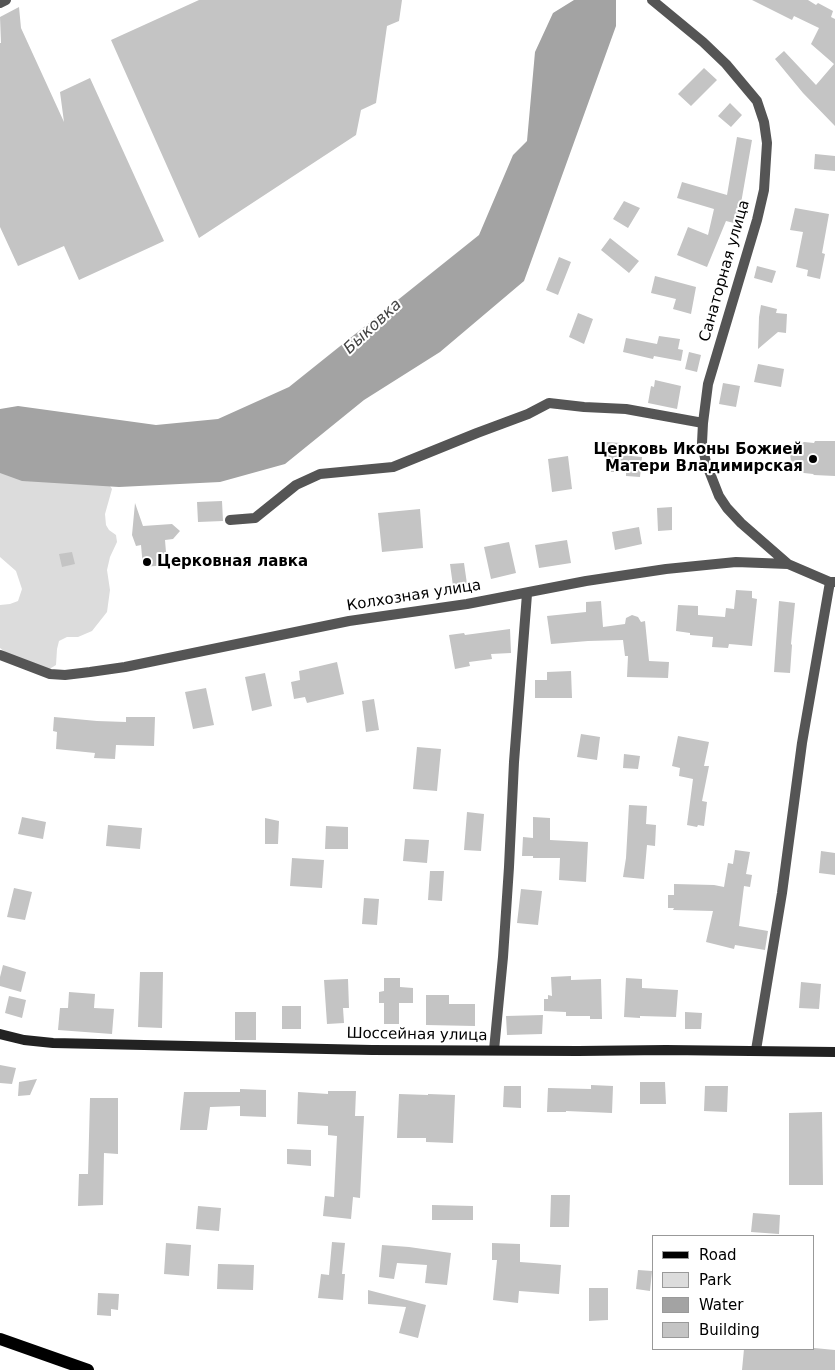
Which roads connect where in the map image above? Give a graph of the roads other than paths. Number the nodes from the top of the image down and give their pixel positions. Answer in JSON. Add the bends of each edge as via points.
{"nodes":[{"id":1,"x":6,"y":0,"type":"edge"},
{"id":2,"x":652,"y":0,"type":"edge"},
{"id":3,"x":0,"y":2,"type":"edge"},
{"id":4,"x":703,"y":423,"type":"junction"},
{"id":5,"x":230,"y":520,"type":"dead end"},
{"id":6,"x":788,"y":564,"type":"junction"},
{"id":7,"x":832,"y":582,"type":"edge"},
{"id":8,"x":527,"y":594,"type":"junction"},
{"id":9,"x":0,"y":655,"type":"edge"},
{"id":10,"x":0,"y":1034,"type":"edge"},
{"id":11,"x":494,"y":1050,"type":"junction"},
{"id":12,"x":756,"y":1050,"type":"junction"},
{"id":13,"x":835,"y":1052,"type":"edge"},
{"id":14,"x":0,"y":1339,"type":"edge"},
{"id":15,"x":88,"y":1370,"type":"edge"}],
"edges":[{"from":1,"to":3,"type":"street"},
{"from":2,"to":4,"type":"street","name":"Санаторная улица","via":[[726,64],[757,101],[767,143],[764,190],[712,369]]},
{"from":4,"to":5,"type":"street","via":[[626,409],[549,403],[393,467],[320,474],[296,485],[255,518]]},
{"from":4,"to":6,"type":"street","name":"Санаторная улица","via":[[704,453],[719,496],[741,523]]},
{"from":6,"to":7,"type":"street","name":"Колхозная улица"},
{"from":6,"to":8,"type":"street","name":"Колхозная улица","via":[[736,562],[666,569]]},
{"from":7,"to":12,"type":"street","via":[[802,743]]},
{"from":8,"to":9,"type":"street","name":"Колхозная улица","via":[[349,621],[126,667],[65,675],[50,674]]},
{"from":8,"to":11,"type":"street"},
{"from":10,"to":11,"type":"street","name":"Шоссейная улица","via":[[53,1043]]},
{"from":11,"to":12,"type":"street","name":"Шоссейная улица"},
{"from":12,"to":13,"type":"street","name":"Шоссейная улица"},
{"from":14,"to":15,"type":"main road"}]}
